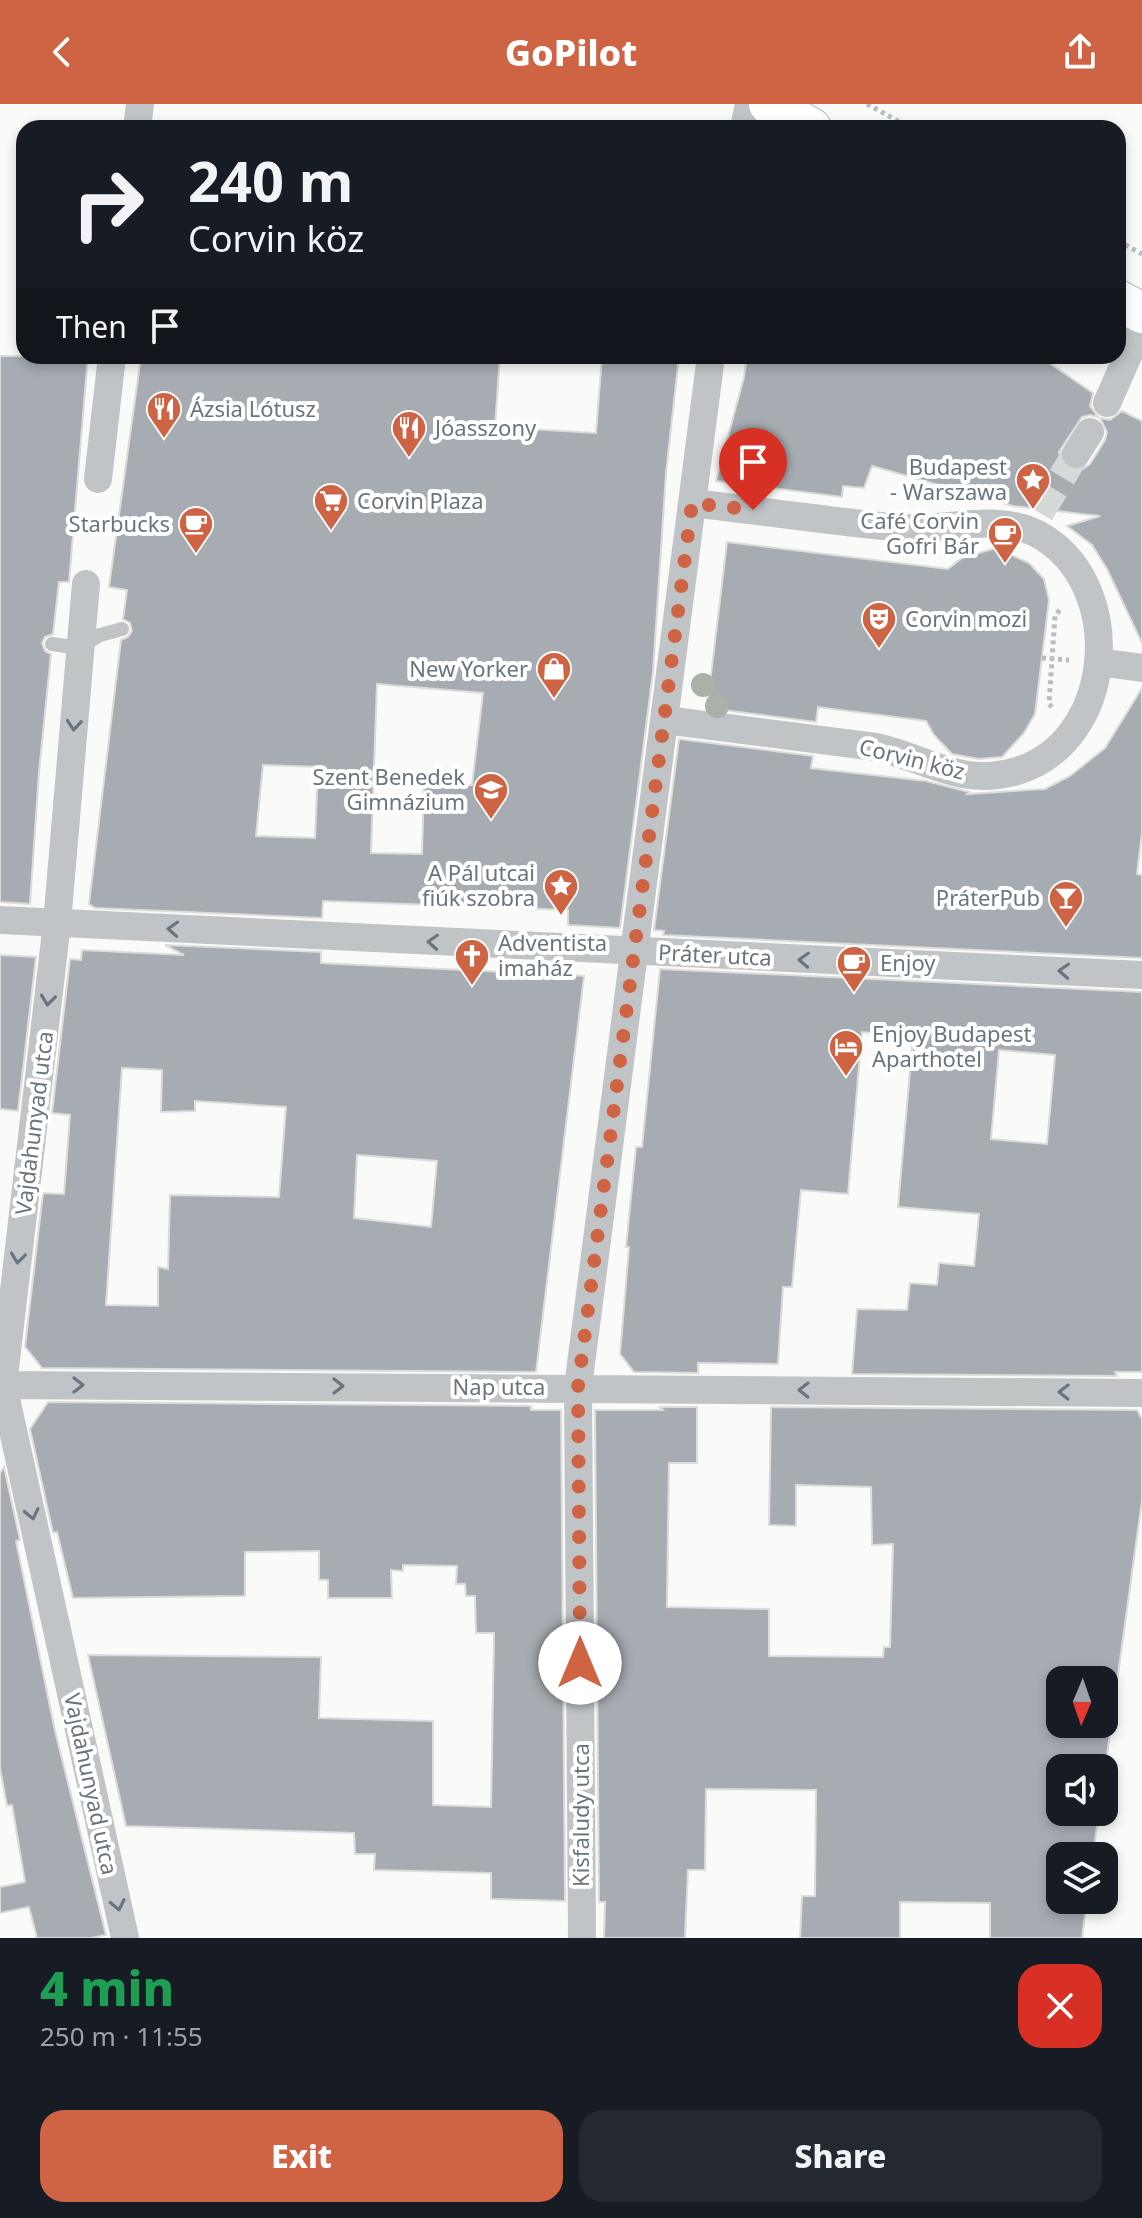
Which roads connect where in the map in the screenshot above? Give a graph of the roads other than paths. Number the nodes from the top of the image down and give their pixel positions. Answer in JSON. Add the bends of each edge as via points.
{"nodes":[{"id":1,"x":769,"y":104,"type":"edge"},
{"id":2,"x":797,"y":120,"type":"edge"},
{"id":3,"x":1142,"y":324,"type":"edge"},
{"id":4,"x":1126,"y":360,"type":"edge"},
{"id":5,"x":111,"y":364,"type":"edge"},
{"id":6,"x":710,"y":364,"type":"edge"},
{"id":7,"x":1124,"y":364,"type":"edge"},
{"id":8,"x":1107,"y":403,"type":"dead end"},
{"id":9,"x":98,"y":479,"type":"dead end"},
{"id":10,"x":692,"y":503,"type":"junction"},
{"id":11,"x":86,"y":584,"type":"dead end"},
{"id":12,"x":122,"y":629,"type":"dead end"},
{"id":13,"x":52,"y":644,"type":"dead end"},
{"id":14,"x":80,"y":648,"type":"junction"},
{"id":15,"x":1098,"y":662,"type":"junction"},
{"id":16,"x":1142,"y":668,"type":"edge"},
{"id":17,"x":665,"y":720,"type":"junction"},
{"id":18,"x":0,"y":920,"type":"edge"},
{"id":19,"x":57,"y":923,"type":"junction"},
{"id":20,"x":634,"y":952,"type":"junction"},
{"id":21,"x":1142,"y":975,"type":"edge"},
{"id":22,"x":2,"y":1385,"type":"edge"},
{"id":23,"x":578,"y":1387,"type":"junction"},
{"id":24,"x":1142,"y":1393,"type":"edge"},
{"id":25,"x":125,"y":1938,"type":"edge"},
{"id":26,"x":582,"y":1938,"type":"edge"}],
"edges":[{"from":1,"to":2,"type":"main road"},
{"from":3,"to":4,"type":"street"},
{"from":5,"to":9,"type":"street"},
{"from":6,"to":10,"type":"street","name":"Kisfaludy utca"},
{"from":7,"to":8,"type":"street"},
{"from":10,"to":15,"type":"street","name":"Corvin köz","via":[[906,528],[986,522],[1017,527],[1034,522],[1068,557],[1094,605]]},
{"from":10,"to":17,"type":"street","name":"Kisfaludy utca"},
{"from":11,"to":14,"type":"street","name":"Vajdahunyad utca"},
{"from":12,"to":14,"type":"lane"},
{"from":13,"to":14,"type":"lane"},
{"from":14,"to":19,"type":"street","name":"Vajdahunyad utca","one_way":true},
{"from":15,"to":16,"type":"street"},
{"from":15,"to":17,"type":"street","name":"Corvin köz","via":[[1072,734],[1047,758],[990,776],[929,767],[876,747]]},
{"from":17,"to":20,"type":"street","name":"Kisfaludy utca"},
{"from":18,"to":19,"type":"street","name":"Práter utca"},
{"from":20,"to":19,"type":"street","name":"Práter utca","one_way":true},
{"from":19,"to":22,"type":"street","name":"Vajdahunyad utca","one_way":true},
{"from":21,"to":20,"type":"street","name":"Práter utca","one_way":true},
{"from":20,"to":23,"type":"street","name":"Kisfaludy utca"},
{"from":22,"to":23,"type":"street","name":"Nap utca","one_way":true},
{"from":22,"to":25,"type":"street","name":"Vajdahunyad utca","one_way":true},
{"from":24,"to":23,"type":"street","name":"Nap utca","one_way":true},
{"from":23,"to":26,"type":"street","name":"Kisfaludy utca"}]}
